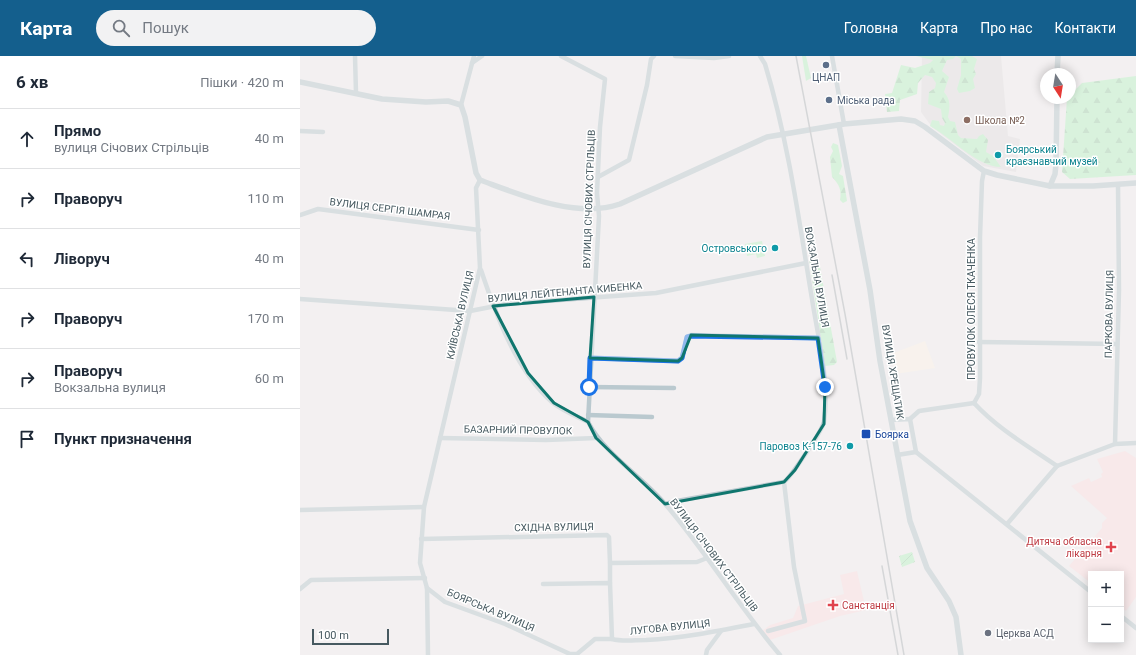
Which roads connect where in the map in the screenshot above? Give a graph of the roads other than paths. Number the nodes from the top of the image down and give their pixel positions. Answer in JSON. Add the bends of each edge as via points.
{"nodes":[{"id":1,"x":355,"y":56,"type":"edge"},
{"id":2,"x":474,"y":56,"type":"edge"},
{"id":3,"x":482,"y":56,"type":"edge"},
{"id":4,"x":561,"y":56,"type":"edge"},
{"id":5,"x":654,"y":56,"type":"edge"},
{"id":6,"x":675,"y":56,"type":"edge"},
{"id":7,"x":729,"y":56,"type":"edge"},
{"id":8,"x":760,"y":56,"type":"edge"},
{"id":9,"x":832,"y":56,"type":"edge"},
{"id":10,"x":1058,"y":56,"type":"edge"},
{"id":11,"x":472,"y":64,"type":"junction"},
{"id":12,"x":1057,"y":68,"type":"edge"},
{"id":13,"x":300,"y":82,"type":"edge"},
{"id":14,"x":356,"y":93,"type":"junction"},
{"id":15,"x":1057,"y":104,"type":"edge"},
{"id":16,"x":461,"y":105,"type":"junction"},
{"id":17,"x":841,"y":125,"type":"junction"},
{"id":18,"x":300,"y":131,"type":"edge"},
{"id":19,"x":322,"y":132,"type":"dead end"},
{"id":20,"x":782,"y":135,"type":"junction"},
{"id":21,"x":984,"y":171,"type":"junction"},
{"id":22,"x":598,"y":177,"type":"junction"},
{"id":23,"x":480,"y":180,"type":"junction"},
{"id":24,"x":1136,"y":183,"type":"edge"},
{"id":25,"x":1118,"y":185,"type":"junction"},
{"id":26,"x":1050,"y":186,"type":"junction"},
{"id":27,"x":599,"y":209,"type":"junction"},
{"id":28,"x":300,"y":215,"type":"edge"},
{"id":29,"x":479,"y":230,"type":"junction"},
{"id":30,"x":806,"y":263,"type":"junction"},
{"id":31,"x":480,"y":268,"type":"junction"},
{"id":32,"x":594,"y":296,"type":"junction"},
{"id":33,"x":300,"y":299,"type":"edge"},
{"id":34,"x":493,"y":306,"type":"junction"},
{"id":35,"x":470,"y":311,"type":"junction"},
{"id":36,"x":818,"y":338,"type":"junction"},
{"id":37,"x":979,"y":342,"type":"junction"},
{"id":38,"x":1117,"y":344,"type":"junction"},
{"id":39,"x":590,"y":358,"type":"junction"},
{"id":40,"x":589,"y":387,"type":"junction"},
{"id":41,"x":674,"y":388,"type":"dead end"},
{"id":42,"x":974,"y":403,"type":"junction"},
{"id":43,"x":588,"y":415,"type":"junction"},
{"id":44,"x":652,"y":417,"type":"dead end"},
{"id":45,"x":910,"y":419,"type":"junction"},
{"id":46,"x":891,"y":420,"type":"junction"},
{"id":47,"x":588,"y":422,"type":"junction"},
{"id":48,"x":440,"y":438,"type":"junction"},
{"id":49,"x":596,"y":438,"type":"junction"},
{"id":50,"x":1136,"y":442,"type":"edge"},
{"id":51,"x":1115,"y":444,"type":"junction"},
{"id":52,"x":916,"y":452,"type":"junction"},
{"id":53,"x":897,"y":455,"type":"junction"},
{"id":54,"x":1057,"y":466,"type":"junction"},
{"id":55,"x":784,"y":482,"type":"junction"},
{"id":56,"x":665,"y":504,"type":"junction"},
{"id":57,"x":424,"y":507,"type":"junction"},
{"id":58,"x":300,"y":510,"type":"edge"},
{"id":59,"x":1007,"y":524,"type":"junction"},
{"id":60,"x":421,"y":539,"type":"junction"},
{"id":61,"x":707,"y":558,"type":"junction"},
{"id":62,"x":610,"y":563,"type":"junction"},
{"id":63,"x":425,"y":578,"type":"junction"},
{"id":64,"x":610,"y":583,"type":"junction"},
{"id":65,"x":542,"y":584,"type":"dead end"},
{"id":66,"x":427,"y":588,"type":"junction"},
{"id":67,"x":300,"y":589,"type":"edge"},
{"id":68,"x":1088,"y":590,"type":"edge"},
{"id":69,"x":1124,"y":618,"type":"edge"},
{"id":70,"x":754,"y":624,"type":"junction"},
{"id":71,"x":1136,"y":628,"type":"edge"},
{"id":72,"x":721,"y":631,"type":"junction"},
{"id":73,"x":768,"y":631,"type":"dead end"},
{"id":74,"x":612,"y":639,"type":"junction"},
{"id":75,"x":428,"y":655,"type":"edge"},
{"id":76,"x":574,"y":655,"type":"edge"},
{"id":77,"x":706,"y":655,"type":"edge"},
{"id":78,"x":780,"y":655,"type":"edge"},
{"id":79,"x":961,"y":655,"type":"edge"}],
"edges":[{"from":1,"to":14,"type":"street"},
{"from":2,"to":11,"type":"street"},
{"from":3,"to":11,"type":"street"},
{"from":4,"to":22,"type":"street","name":"ВУЛИЦЯ СІЧОВИХ СТРІЛЬЦІВ","via":[[605,79]]},
{"from":5,"to":22,"type":"street","via":[[651,59],[630,160]]},
{"from":6,"to":7,"type":"street"},
{"from":8,"to":20,"type":"street","name":"ВОКЗАЛЬНА ВУЛИЦЯ","via":[[765,64],[776,101]]},
{"from":9,"to":17,"type":"street"},
{"from":10,"to":12,"type":"street"},
{"from":11,"to":16,"type":"street"},
{"from":13,"to":14,"type":"street"},
{"from":14,"to":16,"type":"street","via":[[382,99],[409,102],[448,101]]},
{"from":15,"to":26,"type":"street","via":[[1056,164]]},
{"from":16,"to":23,"type":"street","name":"КИЇВСЬКА ВУЛИЦЯ","via":[[466,116],[476,173]]},
{"from":17,"to":20,"type":"street"},
{"from":17,"to":21,"type":"street","via":[[901,119],[915,121]]},
{"from":17,"to":46,"type":"street","name":"ВУЛИЦЯ ХРЕЩАТИК"},
{"from":18,"to":19,"type":"street"},
{"from":20,"to":27,"type":"street","via":[[759,140],[620,204]]},
{"from":20,"to":30,"type":"street","name":"ВОКЗАЛЬНА ВУЛИЦЯ"},
{"from":21,"to":26,"type":"street"},
{"from":21,"to":37,"type":"street","name":"ПРОВУЛОК ОЛЕСЯ ТКАЧЕНКА"},
{"from":22,"to":27,"type":"street","name":"ВУЛИЦЯ СІЧОВИХ СТРІЛЬЦІВ"},
{"from":23,"to":27,"type":"street","via":[[556,205],[577,209]]},
{"from":23,"to":29,"type":"street","name":"КИЇВСЬКА ВУЛИЦЯ","via":[[476,188]]},
{"from":24,"to":25,"type":"street"},
{"from":25,"to":26,"type":"street"},
{"from":25,"to":38,"type":"street","name":"ПАРКОВА ВУЛИЦЯ"},
{"from":27,"to":32,"type":"street","name":"ВУЛИЦЯ СІЧОВИХ СТРІЛЬЦІВ"},
{"from":28,"to":29,"type":"street","name":"ВУЛИЦЯ СЕРГІЯ ШАМРАЯ","via":[[318,209]]},
{"from":29,"to":31,"type":"street","name":"КИЇВСЬКА ВУЛИЦЯ"},
{"from":30,"to":32,"type":"street","name":"ВУЛИЦЯ ЛЕЙТЕНАНТА КИБЕНКА","via":[[656,293]]},
{"from":30,"to":36,"type":"street","name":"ВОКЗАЛЬНА ВУЛИЦЯ"},
{"from":31,"to":34,"type":"street"},
{"from":31,"to":35,"type":"street","name":"КИЇВСЬКА ВУЛИЦЯ"},
{"from":32,"to":34,"type":"street","name":"ВУЛИЦЯ ЛЕЙТЕНАНТА КИБЕНКА"},
{"from":32,"to":39,"type":"street","name":"ВУЛИЦЯ СІЧОВИХ СТРІЛЬЦІВ"},
{"from":33,"to":35,"type":"street","name":"ВУЛИЦЯ ЛЕЙТЕНАНТА КИБЕНКА"},
{"from":34,"to":35,"type":"street","name":"ВУЛИЦЯ ЛЕЙТЕНАНТА КИБЕНКА"},
{"from":34,"to":47,"type":"street","via":[[505,334],[540,389],[554,403]]},
{"from":35,"to":48,"type":"street","name":"КИЇВСЬКА ВУЛИЦЯ"},
{"from":36,"to":39,"type":"street","via":[[691,336],[687,337],[682,358],[678,361]]},
{"from":36,"to":55,"type":"street","name":"ВОКЗАЛЬНА ВУЛИЦЯ","via":[[825,387],[824,424],[789,479]]},
{"from":37,"to":38,"type":"street"},
{"from":37,"to":42,"type":"street","name":"ПРОВУЛОК ОЛЕСЯ ТКАЧЕНКА","via":[[979,394]]},
{"from":38,"to":51,"type":"street","name":"ПАРКОВА ВУЛИЦЯ"},
{"from":39,"to":40,"type":"street","name":"ВУЛИЦЯ СІЧОВИХ СТРІЛЬЦІВ"},
{"from":40,"to":41,"type":"street"},
{"from":40,"to":43,"type":"street","name":"ВУЛИЦЯ СІЧОВИХ СТРІЛЬЦІВ"},
{"from":42,"to":45,"type":"street","via":[[919,411]]},
{"from":42,"to":54,"type":"street","via":[[1014,438]]},
{"from":43,"to":44,"type":"street"},
{"from":43,"to":47,"type":"street","name":"ВУЛИЦЯ СІЧОВИХ СТРІЛЬЦІВ"},
{"from":45,"to":46,"type":"street"},
{"from":45,"to":52,"type":"street"},
{"from":46,"to":53,"type":"street","name":"ВУЛИЦЯ ХРЕЩАТИК"},
{"from":47,"to":49,"type":"street","name":"ВУЛИЦЯ СІЧОВИХ СТРІЛЬЦІВ"},
{"from":48,"to":49,"type":"street","name":"БАЗАРНИЙ ПРОВУЛОК"},
{"from":48,"to":57,"type":"street","name":"КИЇВСЬКА ВУЛИЦЯ"},
{"from":49,"to":56,"type":"street","name":"ВУЛИЦЯ СІЧОВИХ СТРІЛЬЦІВ"},
{"from":50,"to":51,"type":"street"},
{"from":51,"to":54,"type":"street"},
{"from":52,"to":53,"type":"street"},
{"from":52,"to":59,"type":"street"},
{"from":53,"to":79,"type":"street","name":"ВУЛИЦЯ ХРЕЩАТИК","via":[[913,531],[927,568],[949,601],[956,617]]},
{"from":54,"to":59,"type":"street"},
{"from":55,"to":56,"type":"street"},
{"from":55,"to":73,"type":"street","via":[[794,567],[805,621]]},
{"from":56,"to":61,"type":"street","name":"ВУЛИЦЯ СІЧОВИХ СТРІЛЬЦІВ"},
{"from":57,"to":58,"type":"street"},
{"from":57,"to":60,"type":"street","name":"КИЇВСЬКА ВУЛИЦЯ"},
{"from":59,"to":68,"type":"street"},
{"from":60,"to":62,"type":"street","name":"СХІДНА ВУЛИЦЯ","via":[[607,535]]},
{"from":60,"to":63,"type":"street","name":"КИЇВСЬКА ВУЛИЦЯ","via":[[420,563]]},
{"from":61,"to":62,"type":"street","via":[[697,562]]},
{"from":61,"to":70,"type":"street","name":"ВУЛИЦЯ СІЧОВИХ СТРІЛЬЦІВ"},
{"from":62,"to":64,"type":"street"},
{"from":63,"to":66,"type":"street","name":"КИЇВСЬКА ВУЛИЦЯ"},
{"from":63,"to":67,"type":"street","via":[[312,580]]},
{"from":64,"to":65,"type":"street"},
{"from":64,"to":74,"type":"street"},
{"from":66,"to":75,"type":"street","name":"КИЇВСЬКА ВУЛИЦЯ"},
{"from":66,"to":76,"type":"street","name":"БОЯРСЬКА ВУЛИЦЯ","via":[[445,602],[506,624],[560,651]]},
{"from":69,"to":71,"type":"street"},
{"from":70,"to":72,"type":"street","name":"ЛУГОВА ВУЛИЦЯ"},
{"from":70,"to":78,"type":"street","name":"ВУЛИЦЯ СІЧОВИХ СТРІЛЬЦІВ"},
{"from":72,"to":74,"type":"street","name":"ЛУГОВА ВУЛИЦЯ","via":[[662,639]]},
{"from":72,"to":77,"type":"street"},
{"from":74,"to":76,"type":"street","name":"БОЯРСЬКА ВУЛИЦЯ","via":[[595,640]]}]}
